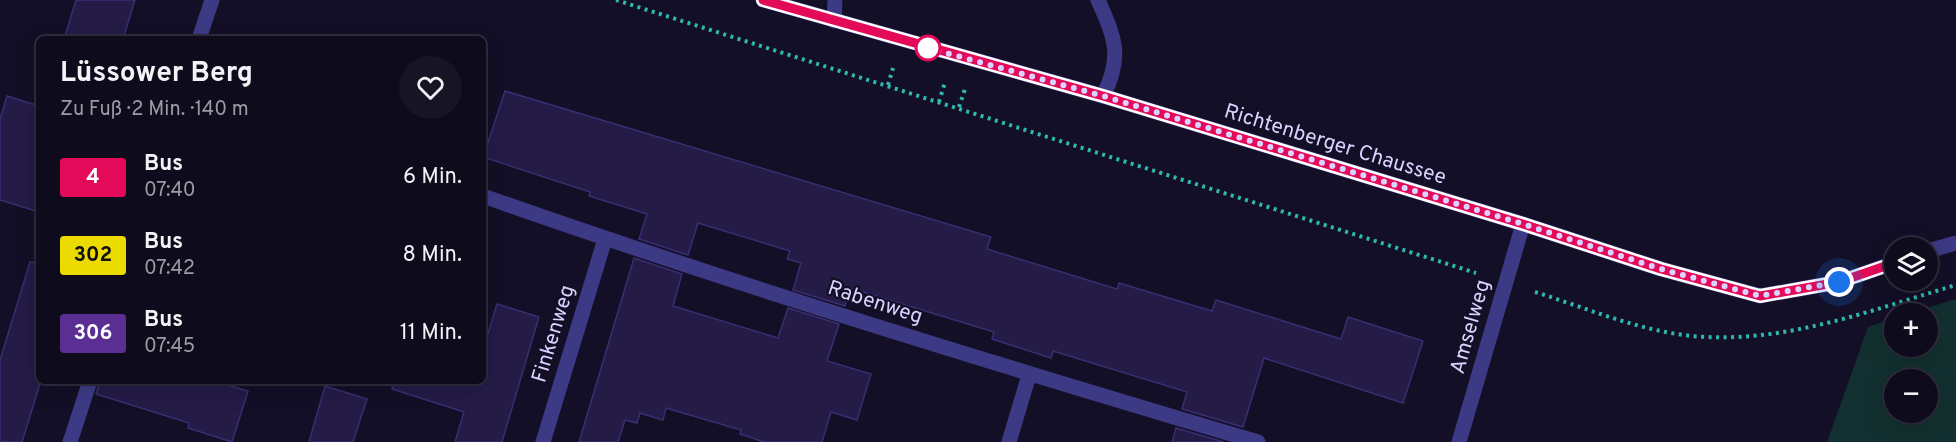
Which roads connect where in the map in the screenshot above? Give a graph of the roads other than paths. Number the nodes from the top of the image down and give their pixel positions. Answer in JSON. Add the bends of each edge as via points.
{"nodes":[{"id":1,"x":212,"y":0,"type":"edge"},
{"id":2,"x":763,"y":0,"type":"edge"},
{"id":3,"x":835,"y":0,"type":"edge"},
{"id":4,"x":1098,"y":0,"type":"edge"},
{"id":5,"x":834,"y":21,"type":"junction"},
{"id":6,"x":201,"y":36,"type":"edge"},
{"id":7,"x":1103,"y":96,"type":"junction"},
{"id":8,"x":486,"y":196,"type":"edge"},
{"id":9,"x":1523,"y":224,"type":"junction"},
{"id":10,"x":605,"y":239,"type":"junction"},
{"id":11,"x":1956,"y":243,"type":"edge"},
{"id":12,"x":1938,"y":248,"type":"edge"},
{"id":13,"x":1884,"y":266,"type":"edge"},
{"id":14,"x":1029,"y":375,"type":"junction"},
{"id":15,"x":89,"y":384,"type":"edge"},
{"id":16,"x":70,"y":442,"type":"edge"},
{"id":17,"x":543,"y":442,"type":"edge"},
{"id":18,"x":1009,"y":442,"type":"edge"},
{"id":19,"x":1258,"y":442,"type":"edge"},
{"id":20,"x":1459,"y":442,"type":"edge"}],
"edges":[{"from":1,"to":6,"type":"street"},
{"from":2,"to":5,"type":"street","name":"Richtenberger Chaussee"},
{"from":3,"to":5,"type":"street"},
{"from":4,"to":7,"type":"street","via":[[1116,52],[1114,74]]},
{"from":5,"to":7,"type":"street","name":"Richtenberger Chaussee"},
{"from":7,"to":9,"type":"street","name":"Richtenberger Chaussee"},
{"from":8,"to":10,"type":"street","name":"Rabenweg"},
{"from":9,"to":13,"type":"street","name":"Richtenberger Chaussee","via":[[1760,296],[1839,282]]},
{"from":9,"to":20,"type":"street","name":"Amselweg"},
{"from":10,"to":14,"type":"street","name":"Rabenweg"},
{"from":10,"to":17,"type":"street","name":"Finkenweg"},
{"from":11,"to":12,"type":"street"},
{"from":14,"to":18,"type":"street"},
{"from":14,"to":19,"type":"street","name":"Rabenweg"},
{"from":15,"to":16,"type":"street"}]}
